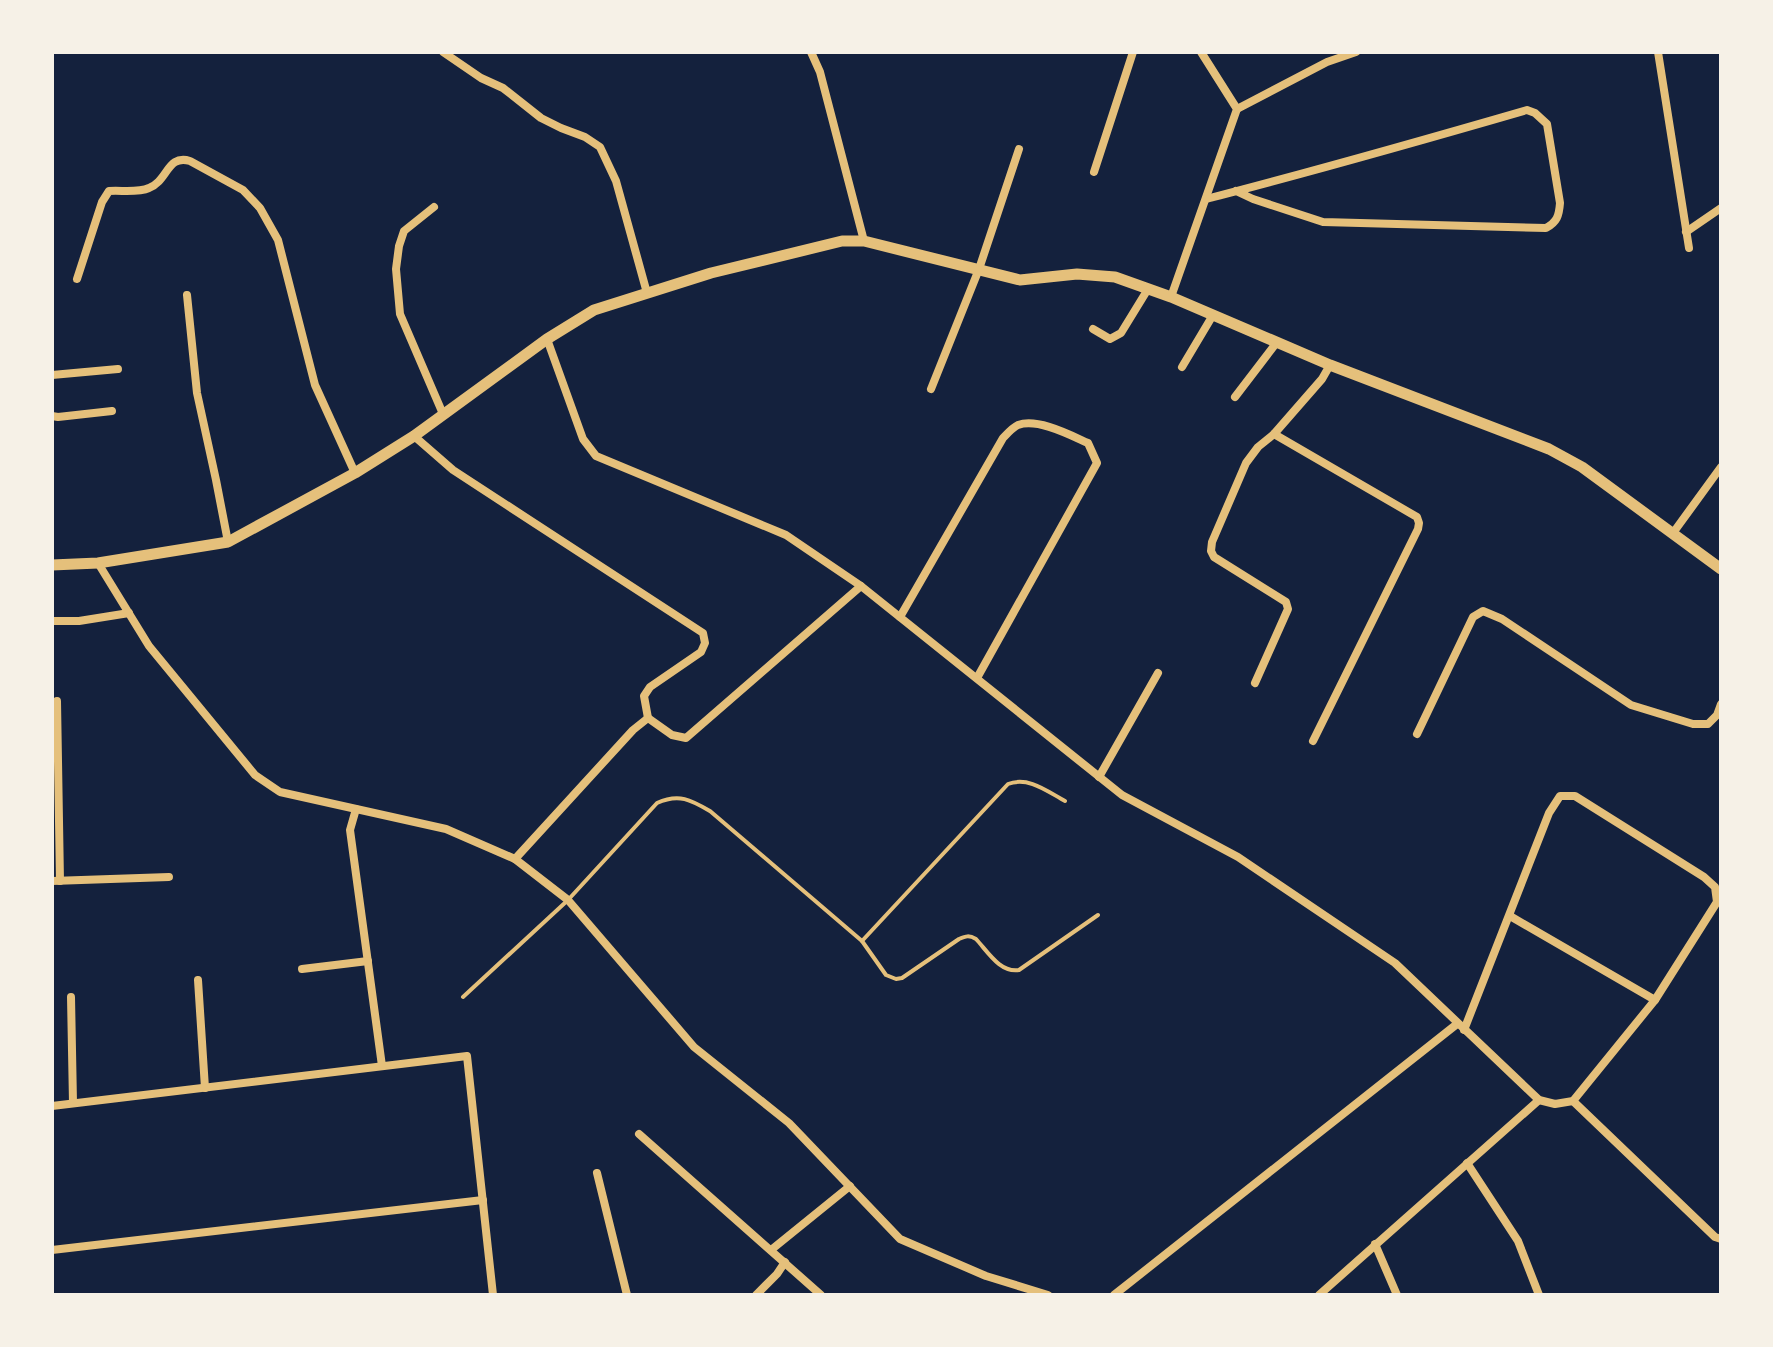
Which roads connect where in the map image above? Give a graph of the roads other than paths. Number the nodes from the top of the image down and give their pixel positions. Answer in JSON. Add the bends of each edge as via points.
{"nodes":[{"id":1,"x":443,"y":52,"type":"edge"},
{"id":2,"x":811,"y":52,"type":"edge"},
{"id":3,"x":1133,"y":52,"type":"edge"},
{"id":4,"x":1201,"y":52,"type":"edge"},
{"id":5,"x":1324,"y":52,"type":"edge"},
{"id":6,"x":1356,"y":52,"type":"edge"},
{"id":7,"x":1658,"y":52,"type":"edge"},
{"id":8,"x":1327,"y":62,"type":"junction"},
{"id":9,"x":1237,"y":109,"type":"junction"},
{"id":10,"x":1019,"y":149,"type":"dead end"},
{"id":11,"x":1094,"y":172,"type":"dead end"},
{"id":12,"x":1236,"y":191,"type":"junction"},
{"id":13,"x":1206,"y":199,"type":"junction"},
{"id":14,"x":434,"y":207,"type":"dead end"},
{"id":15,"x":1721,"y":208,"type":"edge"},
{"id":16,"x":1686,"y":232,"type":"junction"},
{"id":17,"x":864,"y":241,"type":"junction"},
{"id":18,"x":1689,"y":248,"type":"dead end"},
{"id":19,"x":979,"y":269,"type":"junction"},
{"id":20,"x":77,"y":279,"type":"dead end"},
{"id":21,"x":1148,"y":289,"type":"junction"},
{"id":22,"x":647,"y":293,"type":"junction"},
{"id":23,"x":187,"y":295,"type":"dead end"},
{"id":24,"x":1171,"y":297,"type":"junction"},
{"id":25,"x":1213,"y":315,"type":"junction"},
{"id":26,"x":1093,"y":329,"type":"dead end"},
{"id":27,"x":547,"y":339,"type":"junction"},
{"id":28,"x":1277,"y":342,"type":"junction"},
{"id":29,"x":1330,"y":365,"type":"junction"},
{"id":30,"x":1182,"y":367,"type":"dead end"},
{"id":31,"x":118,"y":369,"type":"dead end"},
{"id":32,"x":52,"y":375,"type":"edge"},
{"id":33,"x":931,"y":389,"type":"dead end"},
{"id":34,"x":1235,"y":397,"type":"dead end"},
{"id":35,"x":112,"y":411,"type":"dead end"},
{"id":36,"x":443,"y":414,"type":"junction"},
{"id":37,"x":52,"y":416,"type":"edge"},
{"id":38,"x":1274,"y":434,"type":"junction"},
{"id":39,"x":414,"y":436,"type":"junction"},
{"id":40,"x":1721,"y":467,"type":"edge"},
{"id":41,"x":355,"y":473,"type":"junction"},
{"id":42,"x":1673,"y":533,"type":"junction"},
{"id":43,"x":228,"y":542,"type":"junction"},
{"id":44,"x":98,"y":563,"type":"junction"},
{"id":45,"x":52,"y":565,"type":"edge"},
{"id":46,"x":1721,"y":569,"type":"edge"},
{"id":47,"x":861,"y":586,"type":"junction"},
{"id":48,"x":129,"y":613,"type":"junction"},
{"id":49,"x":900,"y":617,"type":"junction"},
{"id":50,"x":52,"y":621,"type":"edge"},
{"id":51,"x":1158,"y":673,"type":"dead end"},
{"id":52,"x":977,"y":678,"type":"junction"},
{"id":53,"x":1255,"y":683,"type":"dead end"},
{"id":54,"x":57,"y":701,"type":"dead end"},
{"id":55,"x":1721,"y":704,"type":"edge"},
{"id":56,"x":648,"y":718,"type":"junction"},
{"id":57,"x":1417,"y":734,"type":"dead end"},
{"id":58,"x":1313,"y":741,"type":"dead end"},
{"id":59,"x":1099,"y":777,"type":"junction"},
{"id":60,"x":1065,"y":801,"type":"dead end"},
{"id":61,"x":356,"y":809,"type":"junction"},
{"id":62,"x":515,"y":859,"type":"junction"},
{"id":63,"x":169,"y":877,"type":"dead end"},
{"id":64,"x":56,"y":881,"type":"edge"},
{"id":65,"x":568,"y":900,"type":"junction"},
{"id":66,"x":1098,"y":915,"type":"dead end"},
{"id":67,"x":1510,"y":916,"type":"junction"},
{"id":68,"x":862,"y":941,"type":"junction"},
{"id":69,"x":368,"y":961,"type":"junction"},
{"id":70,"x":302,"y":969,"type":"dead end"},
{"id":71,"x":198,"y":980,"type":"dead end"},
{"id":72,"x":71,"y":997,"type":"dead end"},
{"id":73,"x":463,"y":997,"type":"dead end"},
{"id":74,"x":1655,"y":1000,"type":"junction"},
{"id":75,"x":1460,"y":1027,"type":"junction"},
{"id":76,"x":382,"y":1066,"type":"junction"},
{"id":77,"x":205,"y":1088,"type":"junction"},
{"id":78,"x":1539,"y":1100,"type":"junction"},
{"id":79,"x":1573,"y":1101,"type":"junction"},
{"id":80,"x":73,"y":1103,"type":"junction"},
{"id":81,"x":52,"y":1106,"type":"edge"},
{"id":82,"x":639,"y":1134,"type":"dead end"},
{"id":83,"x":1467,"y":1163,"type":"junction"},
{"id":84,"x":597,"y":1173,"type":"dead end"},
{"id":85,"x":850,"y":1186,"type":"junction"},
{"id":86,"x":483,"y":1200,"type":"junction"},
{"id":87,"x":1721,"y":1239,"type":"edge"},
{"id":88,"x":1375,"y":1244,"type":"junction"},
{"id":89,"x":52,"y":1250,"type":"edge"},
{"id":90,"x":771,"y":1250,"type":"junction"},
{"id":91,"x":785,"y":1262,"type":"junction"},
{"id":92,"x":493,"y":1295,"type":"edge"},
{"id":93,"x":627,"y":1295,"type":"edge"},
{"id":94,"x":756,"y":1295,"type":"edge"},
{"id":95,"x":821,"y":1295,"type":"edge"},
{"id":96,"x":1048,"y":1295,"type":"edge"},
{"id":97,"x":1114,"y":1295,"type":"edge"},
{"id":98,"x":1319,"y":1295,"type":"edge"},
{"id":99,"x":1397,"y":1295,"type":"edge"},
{"id":100,"x":1539,"y":1295,"type":"edge"}],
"edges":[{"from":1,"to":22,"type":"street","via":[[541,118],[600,147],[616,181]]},
{"from":2,"to":17,"type":"street"},
{"from":3,"to":11,"type":"street"},
{"from":4,"to":9,"type":"street"},
{"from":5,"to":8,"type":"street"},
{"from":6,"to":8,"type":"street"},
{"from":7,"to":16,"type":"street"},
{"from":8,"to":9,"type":"street"},
{"from":9,"to":13,"type":"street"},
{"from":10,"to":19,"type":"street"},
{"from":12,"to":12,"type":"street","via":[[1323,222],[1546,228],[1555,223],[1560,203],[1547,124],[1527,110]]},
{"from":12,"to":13,"type":"street"},
{"from":13,"to":24,"type":"street"},
{"from":14,"to":36,"type":"street","via":[[404,231],[396,269],[400,314]]},
{"from":15,"to":16,"type":"street"},
{"from":16,"to":18,"type":"street"},
{"from":17,"to":19,"type":"street"},
{"from":17,"to":22,"type":"street","via":[[842,241]]},
{"from":19,"to":21,"type":"street","via":[[1020,280],[1077,274],[1115,277]]},
{"from":19,"to":33,"type":"street"},
{"from":20,"to":41,"type":"street","via":[[109,191],[146,190],[181,158],[243,190],[278,240],[315,385]]},
{"from":21,"to":24,"type":"street"},
{"from":21,"to":26,"type":"street","via":[[1121,333],[1110,339]]},
{"from":22,"to":27,"type":"street","via":[[594,310]]},
{"from":23,"to":43,"type":"street","via":[[197,393]]},
{"from":24,"to":25,"type":"street"},
{"from":25,"to":28,"type":"street"},
{"from":25,"to":30,"type":"street"},
{"from":27,"to":36,"type":"street"},
{"from":27,"to":47,"type":"street","via":[[583,439],[596,456],[786,535]]},
{"from":28,"to":29,"type":"street"},
{"from":28,"to":34,"type":"street"},
{"from":29,"to":38,"type":"street"},
{"from":29,"to":42,"type":"street","via":[[1549,449]]},
{"from":31,"to":32,"type":"street"},
{"from":35,"to":37,"type":"street"},
{"from":36,"to":39,"type":"street"},
{"from":38,"to":53,"type":"street","via":[[1246,463],[1211,551],[1286,602],[1288,609]]},
{"from":38,"to":58,"type":"street","via":[[1417,517],[1419,523]]},
{"from":39,"to":41,"type":"street"},
{"from":39,"to":56,"type":"street","via":[[453,470],[703,633],[701,652],[644,696]]},
{"from":40,"to":42,"type":"street"},
{"from":41,"to":43,"type":"street"},
{"from":42,"to":46,"type":"street"},
{"from":43,"to":44,"type":"street"},
{"from":44,"to":45,"type":"street"},
{"from":44,"to":48,"type":"street"},
{"from":47,"to":49,"type":"street"},
{"from":47,"to":56,"type":"street","via":[[686,738]]},
{"from":48,"to":50,"type":"street"},
{"from":48,"to":61,"type":"street","via":[[149,646],[255,775],[280,792]]},
{"from":49,"to":52,"type":"street"},
{"from":49,"to":52,"type":"street","via":[[1011,429],[1022,423],[1049,426],[1088,443],[1097,463]]},
{"from":51,"to":59,"type":"street"},
{"from":52,"to":59,"type":"street"},
{"from":54,"to":64,"type":"street"},
{"from":55,"to":57,"type":"street","via":[[1708,724],[1631,705],[1483,611],[1473,617]]},
{"from":56,"to":62,"type":"street"},
{"from":59,"to":75,"type":"street","via":[[1122,795],[1238,857],[1395,963]]},
{"from":60,"to":68,"type":"lane","via":[[1023,781],[1008,784]]},
{"from":61,"to":62,"type":"street","via":[[446,829]]},
{"from":61,"to":69,"type":"street","via":[[350,830]]},
{"from":62,"to":65,"type":"street"},
{"from":63,"to":64,"type":"street"},
{"from":65,"to":68,"type":"lane","via":[[657,803],[691,799]]},
{"from":65,"to":73,"type":"lane"},
{"from":65,"to":85,"type":"street","via":[[694,1047],[789,1123]]},
{"from":66,"to":68,"type":"lane","via":[[1010,971],[966,936],[896,979],[886,975]]},
{"from":67,"to":74,"type":"street"},
{"from":67,"to":74,"type":"street","via":[[1549,813],[1560,796],[1575,796],[1715,887],[1717,902]]},
{"from":67,"to":75,"type":"street"},
{"from":69,"to":70,"type":"street"},
{"from":69,"to":76,"type":"street"},
{"from":71,"to":77,"type":"street"},
{"from":72,"to":80,"type":"street"},
{"from":74,"to":79,"type":"street"},
{"from":75,"to":78,"type":"street"},
{"from":75,"to":97,"type":"street"},
{"from":76,"to":77,"type":"street"},
{"from":76,"to":86,"type":"street","via":[[467,1056]]},
{"from":77,"to":80,"type":"street"},
{"from":78,"to":79,"type":"street"},
{"from":78,"to":83,"type":"street"},
{"from":79,"to":87,"type":"street"},
{"from":80,"to":81,"type":"street"},
{"from":82,"to":90,"type":"street"},
{"from":83,"to":88,"type":"street"},
{"from":83,"to":100,"type":"street","via":[[1518,1241]]},
{"from":84,"to":93,"type":"street"},
{"from":85,"to":90,"type":"street"},
{"from":85,"to":96,"type":"street","via":[[900,1239],[986,1276]]},
{"from":86,"to":89,"type":"street"},
{"from":86,"to":92,"type":"street"},
{"from":88,"to":98,"type":"street"},
{"from":88,"to":99,"type":"street"},
{"from":90,"to":91,"type":"street"},
{"from":91,"to":94,"type":"street"},
{"from":91,"to":95,"type":"street"}]}
